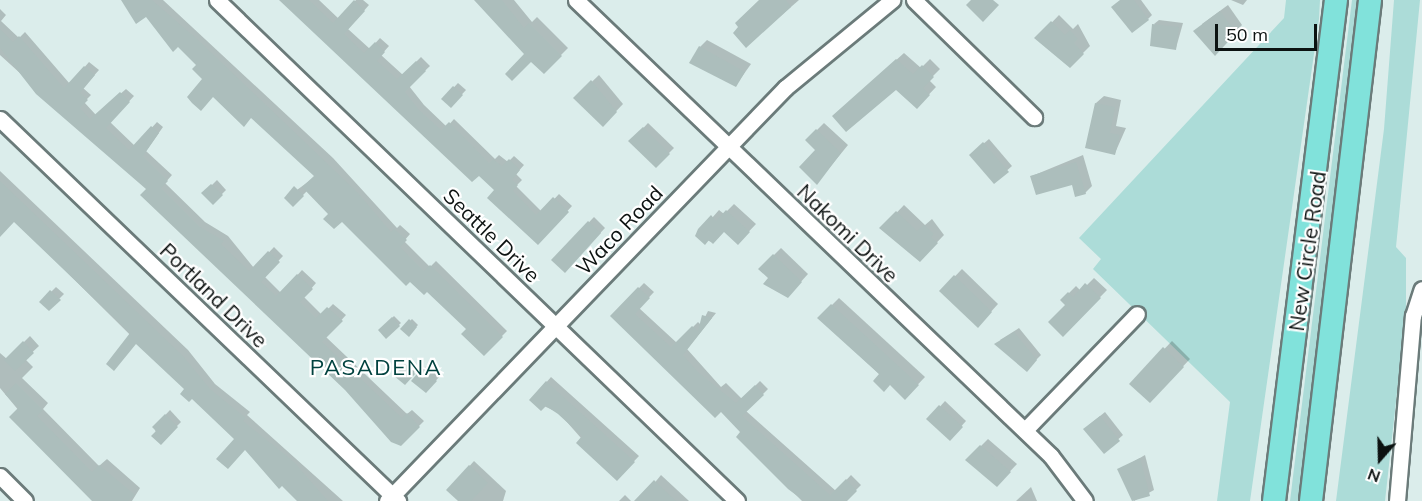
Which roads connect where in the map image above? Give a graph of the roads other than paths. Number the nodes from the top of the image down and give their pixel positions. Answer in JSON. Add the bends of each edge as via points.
{"nodes":[{"id":1,"x":218,"y":0,"type":"edge"},
{"id":2,"x":576,"y":0,"type":"edge"},
{"id":3,"x":892,"y":0,"type":"edge"},
{"id":4,"x":914,"y":0,"type":"edge"},
{"id":5,"x":1336,"y":0,"type":"edge"},
{"id":6,"x":1370,"y":0,"type":"edge"},
{"id":7,"x":1034,"y":117,"type":"dead end"},
{"id":8,"x":0,"y":119,"type":"edge"},
{"id":9,"x":728,"y":147,"type":"junction"},
{"id":10,"x":1422,"y":289,"type":"edge"},
{"id":11,"x":1137,"y":314,"type":"dead end"},
{"id":12,"x":555,"y":325,"type":"junction"},
{"id":13,"x":1025,"y":430,"type":"junction"},
{"id":14,"x":0,"y":476,"type":"edge"},
{"id":15,"x":393,"y":499,"type":"edge"},
{"id":16,"x":25,"y":501,"type":"edge"},
{"id":17,"x":737,"y":501,"type":"edge"},
{"id":18,"x":1085,"y":501,"type":"edge"},
{"id":19,"x":1274,"y":501,"type":"edge"},
{"id":20,"x":1311,"y":501,"type":"edge"},
{"id":21,"x":1397,"y":501,"type":"edge"}],
"edges":[{"from":1,"to":12,"type":"street","name":"Seattle Drive"},
{"from":2,"to":9,"type":"street","name":"Nakomi Drive"},
{"from":3,"to":9,"type":"street","name":"Waco Road","via":[[785,88]]},
{"from":4,"to":7,"type":"street"},
{"from":5,"to":19,"type":"highway","name":"New Circle Road"},
{"from":6,"to":20,"type":"highway","name":"New Circle Road"},
{"from":8,"to":15,"type":"street","name":"Portland Drive"},
{"from":9,"to":12,"type":"street","name":"Waco Road"},
{"from":9,"to":13,"type":"street","name":"Nakomi Drive"},
{"from":10,"to":21,"type":"street","via":[[1413,316]]},
{"from":11,"to":13,"type":"street"},
{"from":12,"to":15,"type":"street","name":"Waco Road"},
{"from":12,"to":17,"type":"street","name":"Seattle Drive"},
{"from":13,"to":18,"type":"street","name":"Nakomi Drive"},
{"from":14,"to":16,"type":"street"}]}
